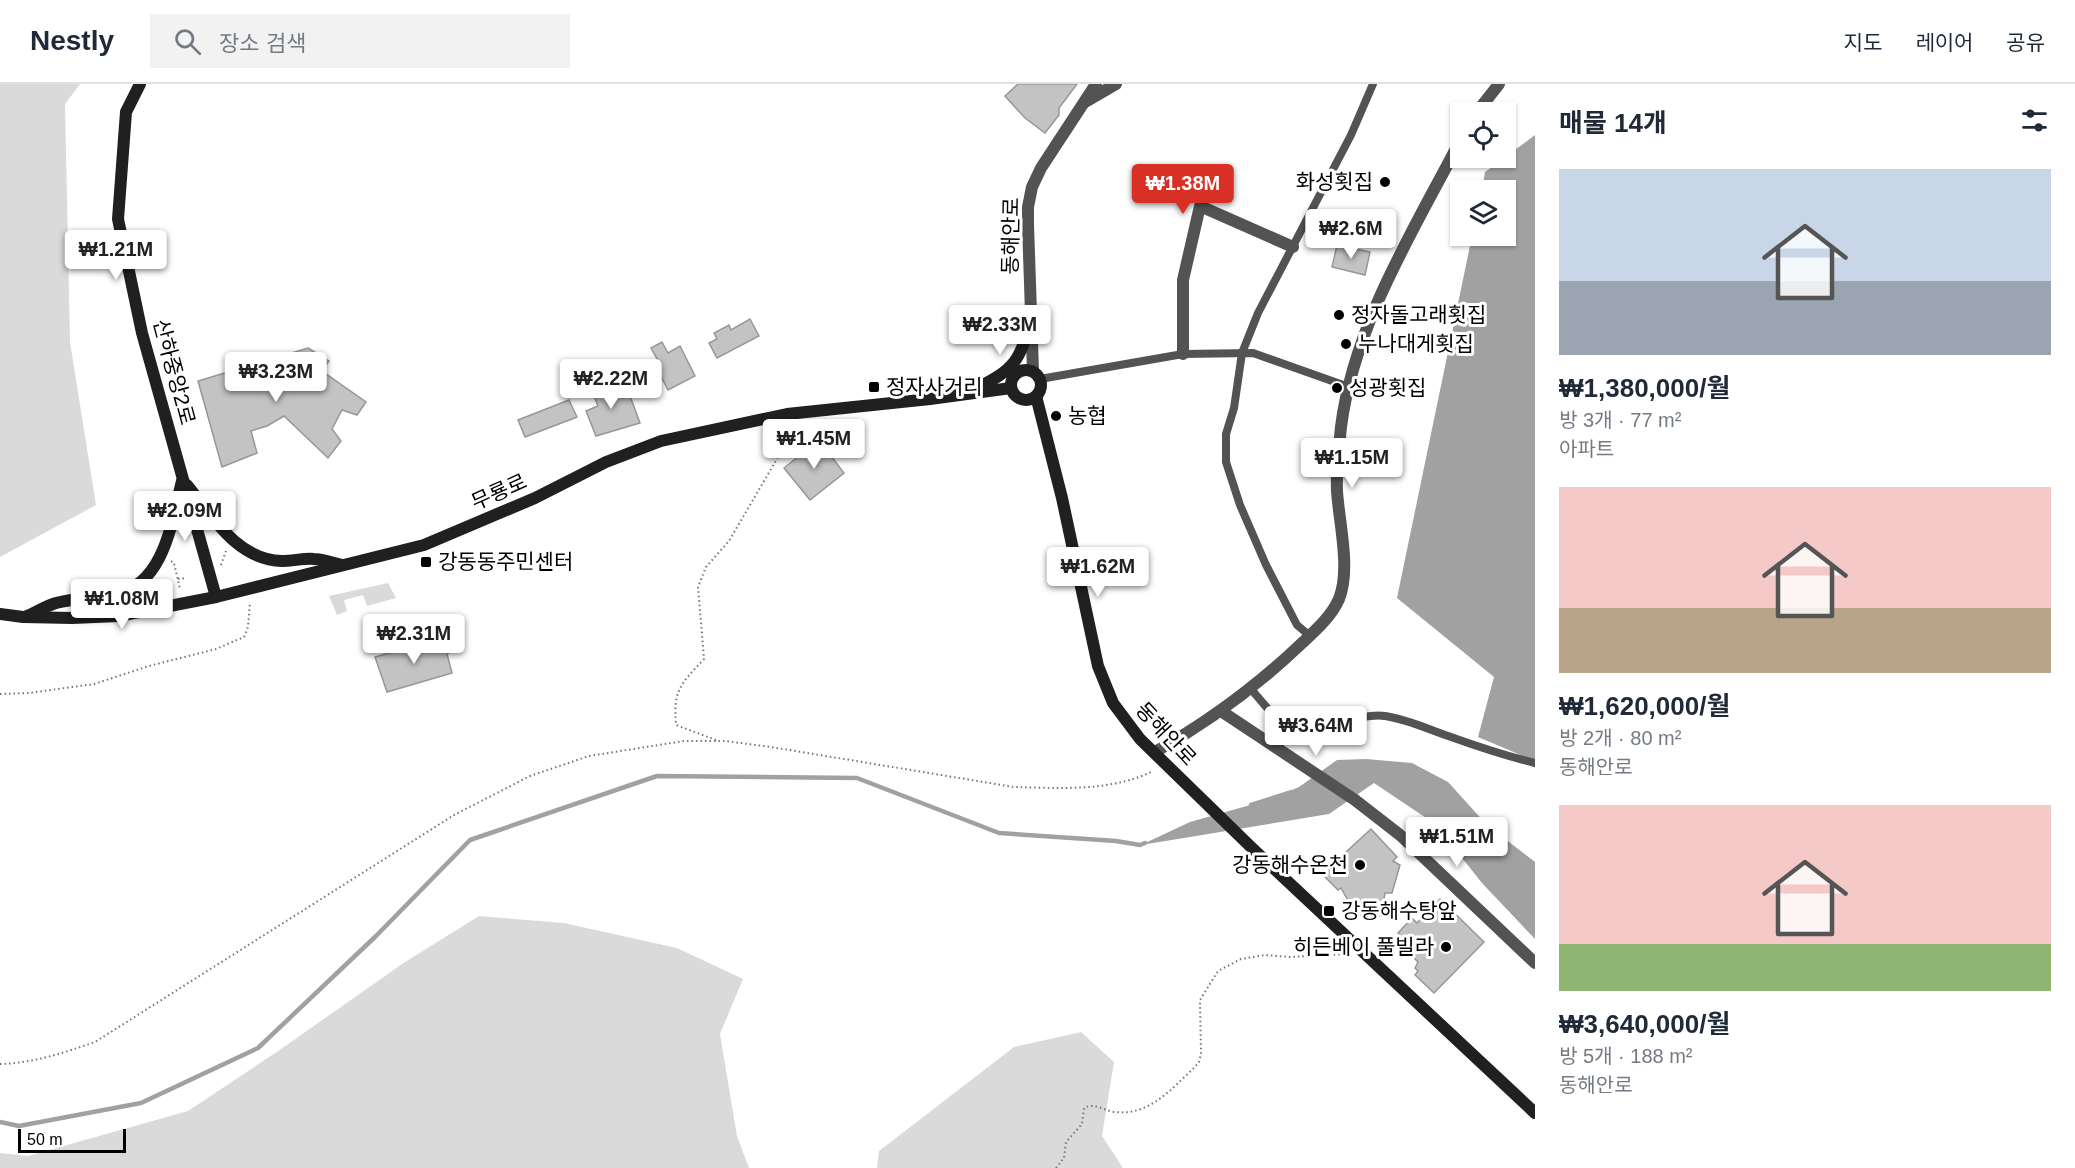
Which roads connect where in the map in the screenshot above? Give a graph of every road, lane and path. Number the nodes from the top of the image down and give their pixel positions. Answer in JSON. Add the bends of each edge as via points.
{"nodes":[{"id":1,"x":140,"y":84,"type":"edge"},
{"id":2,"x":1096,"y":84,"type":"edge"},
{"id":3,"x":1116,"y":84,"type":"edge"},
{"id":4,"x":1373,"y":84,"type":"edge"},
{"id":5,"x":1499,"y":84,"type":"edge"},
{"id":6,"x":1086,"y":102,"type":"junction"},
{"id":7,"x":1486,"y":102,"type":"edge"},
{"id":8,"x":1450,"y":160,"type":"edge"},
{"id":9,"x":1293,"y":247,"type":"junction"},
{"id":10,"x":1031,"y":316,"type":"junction"},
{"id":11,"x":1242,"y":353,"type":"junction"},
{"id":12,"x":1183,"y":354,"type":"junction"},
{"id":13,"x":1036,"y":375,"type":"junction"},
{"id":14,"x":1349,"y":387,"type":"junction"},
{"id":15,"x":1011,"y":388,"type":"junction"},
{"id":16,"x":968,"y":393,"type":"junction"},
{"id":17,"x":1036,"y":396,"type":"junction"},
{"id":18,"x":804,"y":412,"type":"junction"},
{"id":19,"x":183,"y":479,"type":"junction"},
{"id":20,"x":226,"y":551,"type":"dead end"},
{"id":21,"x":169,"y":560,"type":"dead end"},
{"id":22,"x":344,"y":565,"type":"junction"},
{"id":23,"x":220,"y":568,"type":"dead end"},
{"id":24,"x":186,"y":578,"type":"dead end"},
{"id":25,"x":178,"y":579,"type":"junction"},
{"id":26,"x":180,"y":589,"type":"dead end"},
{"id":27,"x":250,"y":589,"type":"junction"},
{"id":28,"x":216,"y":597,"type":"junction"},
{"id":29,"x":0,"y":614,"type":"edge"},
{"id":30,"x":23,"y":617,"type":"junction"},
{"id":31,"x":1310,"y":636,"type":"junction"},
{"id":32,"x":1250,"y":688,"type":"junction"},
{"id":33,"x":0,"y":694,"type":"edge"},
{"id":34,"x":1221,"y":711,"type":"junction"},
{"id":35,"x":718,"y":741,"type":"junction"},
{"id":36,"x":1155,"y":752,"type":"junction"},
{"id":37,"x":1535,"y":763,"type":"edge"},
{"id":38,"x":1167,"y":764,"type":"junction"},
{"id":39,"x":1362,"y":952,"type":"junction"},
{"id":40,"x":1535,"y":963,"type":"edge"},
{"id":41,"x":0,"y":1064,"type":"edge"},
{"id":42,"x":1535,"y":1113,"type":"edge"},
{"id":43,"x":1056,"y":1168,"type":"edge"}],
"edges":[{"from":1,"to":19,"type":"main road","name":"산하중앙2로","via":[[126,112],[118,219],[142,333]]},
{"from":2,"to":6,"type":"street","name":"동해안로"},
{"from":3,"to":6,"type":"street"},
{"from":4,"to":9,"type":"lane"},
{"from":5,"to":7,"type":"street"},
{"from":6,"to":10,"type":"street","name":"동해안로","via":[[1032,187],[1028,207]]},
{"from":8,"to":14,"type":"street","via":[[1378,303]]},
{"from":9,"to":11,"type":"lane"},
{"from":9,"to":12,"type":"street","via":[[1200,206],[1183,280]]},
{"from":10,"to":13,"type":"street","name":"동해안로"},
{"from":10,"to":16,"type":"main road","via":[[1026,338],[1013,364],[1003,375]]},
{"from":11,"to":12,"type":"lane"},
{"from":11,"to":14,"type":"lane","via":[[1253,353]]},
{"from":11,"to":31,"type":"lane","via":[[1226,434],[1226,462],[1266,565],[1297,625]]},
{"from":12,"to":13,"type":"lane"},
{"from":13,"to":15,"type":"main road","via":[[1023,370],[1016,373]]},
{"from":13,"to":17,"type":"main road","via":[[1041,388]]},
{"from":14,"to":31,"type":"street","via":[[1337,466],[1342,587],[1328,617]]},
{"from":15,"to":16,"type":"main road","name":"무룡로"},
{"from":15,"to":17,"type":"main road","via":[[1021,399]]},
{"from":16,"to":18,"type":"main road","name":"무룡로"},
{"from":17,"to":36,"type":"main road","name":"동해안로","via":[[1098,666],[1113,703]]},
{"from":18,"to":22,"type":"main road","name":"무룡로","via":[[661,441],[606,462],[462,530],[423,545]]},
{"from":18,"to":35,"type":"path","via":[[729,541],[706,567],[698,587],[704,659],[683,682],[674,703],[676,725]]},
{"from":19,"to":22,"type":"main road","via":[[222,529],[258,556]]},
{"from":19,"to":28,"type":"main road","name":"산하중앙2로"},
{"from":19,"to":30,"type":"main road","via":[[158,562],[136,585],[119,594],[56,603]]},
{"from":20,"to":23,"type":"path"},
{"from":21,"to":25,"type":"path","via":[[174,562]]},
{"from":22,"to":27,"type":"main road","name":"무룡로"},
{"from":24,"to":25,"type":"path"},
{"from":25,"to":26,"type":"path"},
{"from":27,"to":28,"type":"main road","name":"무룡로"},
{"from":27,"to":33,"type":"path","via":[[244,637],[216,649],[94,684]]},
{"from":28,"to":30,"type":"main road","name":"무룡로","via":[[118,615]]},
{"from":29,"to":30,"type":"main road","name":"무룡로"},
{"from":31,"to":32,"type":"street"},
{"from":32,"to":34,"type":"street"},
{"from":32,"to":37,"type":"lane","via":[[1276,717],[1294,729],[1384,716]]},
{"from":34,"to":36,"type":"street"},
{"from":34,"to":40,"type":"street","via":[[1355,800],[1400,835]]},
{"from":35,"to":38,"type":"path","via":[[1014,787],[1108,784],[1138,778]]},
{"from":35,"to":41,"type":"path","via":[[684,741],[589,756],[530,776],[454,815],[95,1042],[44,1059]]},
{"from":36,"to":38,"type":"main road","name":"동해안로"},
{"from":38,"to":39,"type":"main road","name":"동해안로"},
{"from":39,"to":42,"type":"main road"},
{"from":39,"to":43,"type":"path","via":[[1241,959],[1218,971],[1200,1000],[1199,1062],[1164,1096],[1140,1110],[1129,1113],[1089,1105],[1084,1108],[1082,1124],[1066,1142],[1064,1158]]}]}
